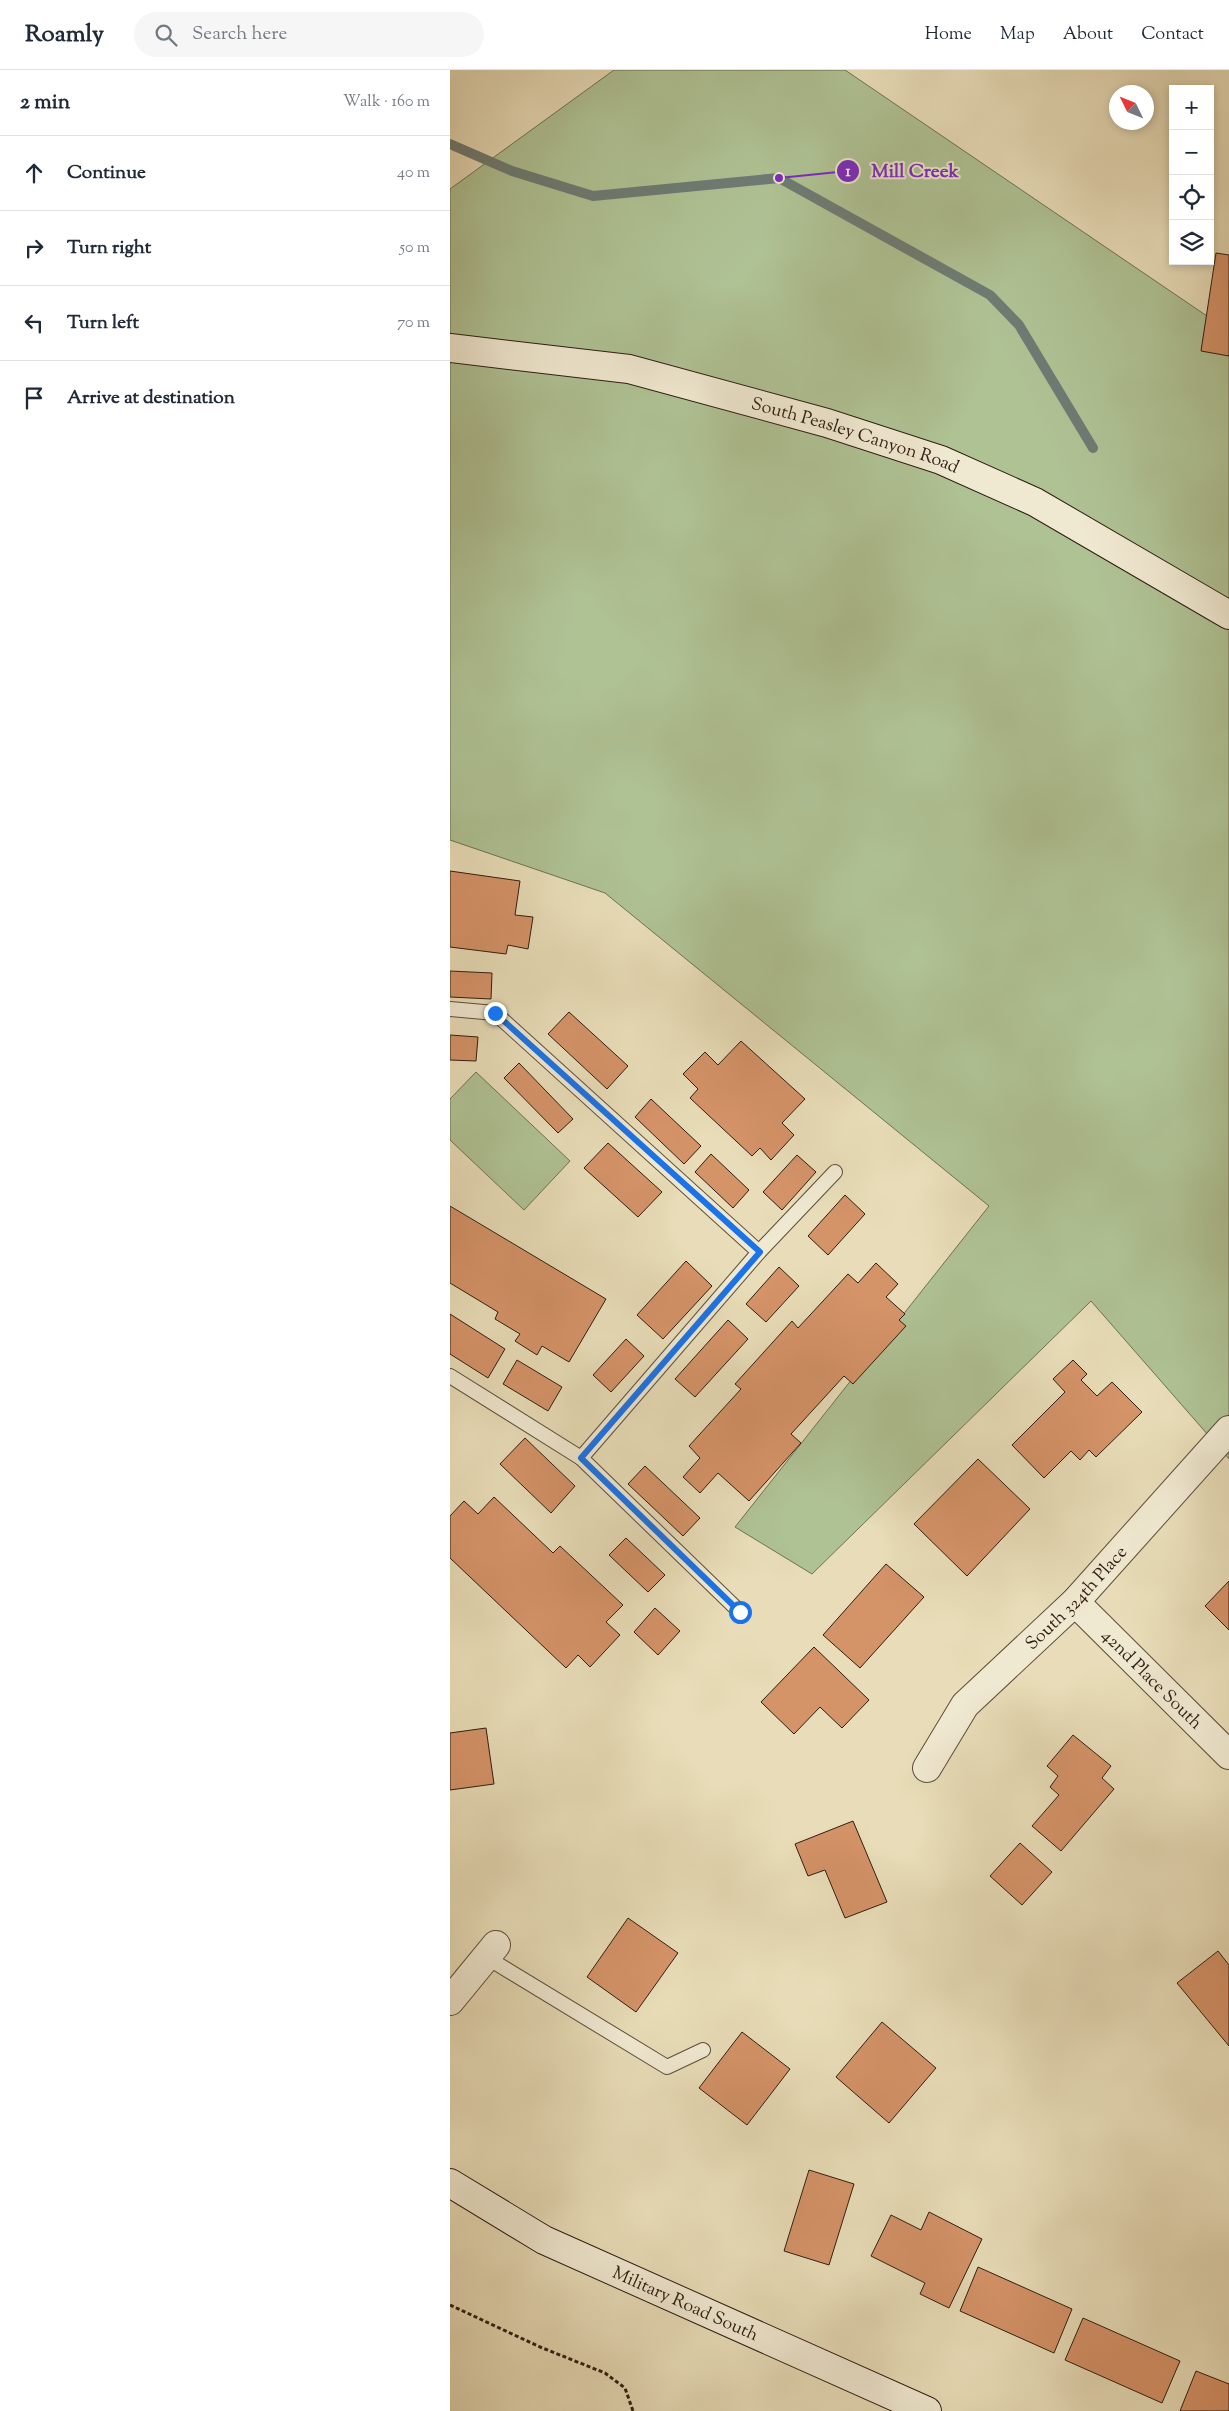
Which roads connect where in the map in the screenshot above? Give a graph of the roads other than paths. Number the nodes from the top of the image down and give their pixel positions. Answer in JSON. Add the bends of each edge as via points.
{"nodes":[{"id":1,"x":450,"y":348,"type":"edge"},
{"id":2,"x":1229,"y":615,"type":"edge"},
{"id":3,"x":450,"y":1010,"type":"edge"},
{"id":4,"x":835,"y":1172,"type":"dead end"},
{"id":5,"x":760,"y":1252,"type":"junction"},
{"id":6,"x":450,"y":1376,"type":"edge"},
{"id":7,"x":1229,"y":1430,"type":"edge"},
{"id":8,"x":581,"y":1458,"type":"junction"},
{"id":9,"x":1075,"y":1602,"type":"junction"},
{"id":10,"x":740,"y":1612,"type":"dead end"},
{"id":11,"x":1229,"y":1754,"type":"edge"},
{"id":12,"x":928,"y":1768,"type":"dead end"},
{"id":13,"x":491,"y":1951,"type":"joint"},
{"id":14,"x":450,"y":2001,"type":"edge"},
{"id":15,"x":703,"y":2050,"type":"dead end"},
{"id":16,"x":450,"y":2183,"type":"edge"},
{"id":17,"x":928,"y":2411,"type":"edge"}],
"edges":[{"from":1,"to":2,"type":"main road","name":"South Peasley Canyon Road","via":[[629,369],[827,423],[941,460],[1035,502]]},
{"from":3,"to":5,"type":"lane","via":[[495,1013]]},
{"from":4,"to":5,"type":"lane"},
{"from":5,"to":8,"type":"lane"},
{"from":6,"to":8,"type":"lane"},
{"from":7,"to":9,"type":"main road","name":"South 324th Place"},
{"from":8,"to":10,"type":"lane"},
{"from":9,"to":11,"type":"main road","name":"42nd Place South"},
{"from":9,"to":12,"type":"main road","name":"South 324th Place","via":[[965,1705]]},
{"from":13,"to":14,"type":"main road"},
{"from":13,"to":15,"type":"lane","via":[[667,2067]]},
{"from":16,"to":17,"type":"main road","name":"Military Road South","via":[[544,2240]]}]}
